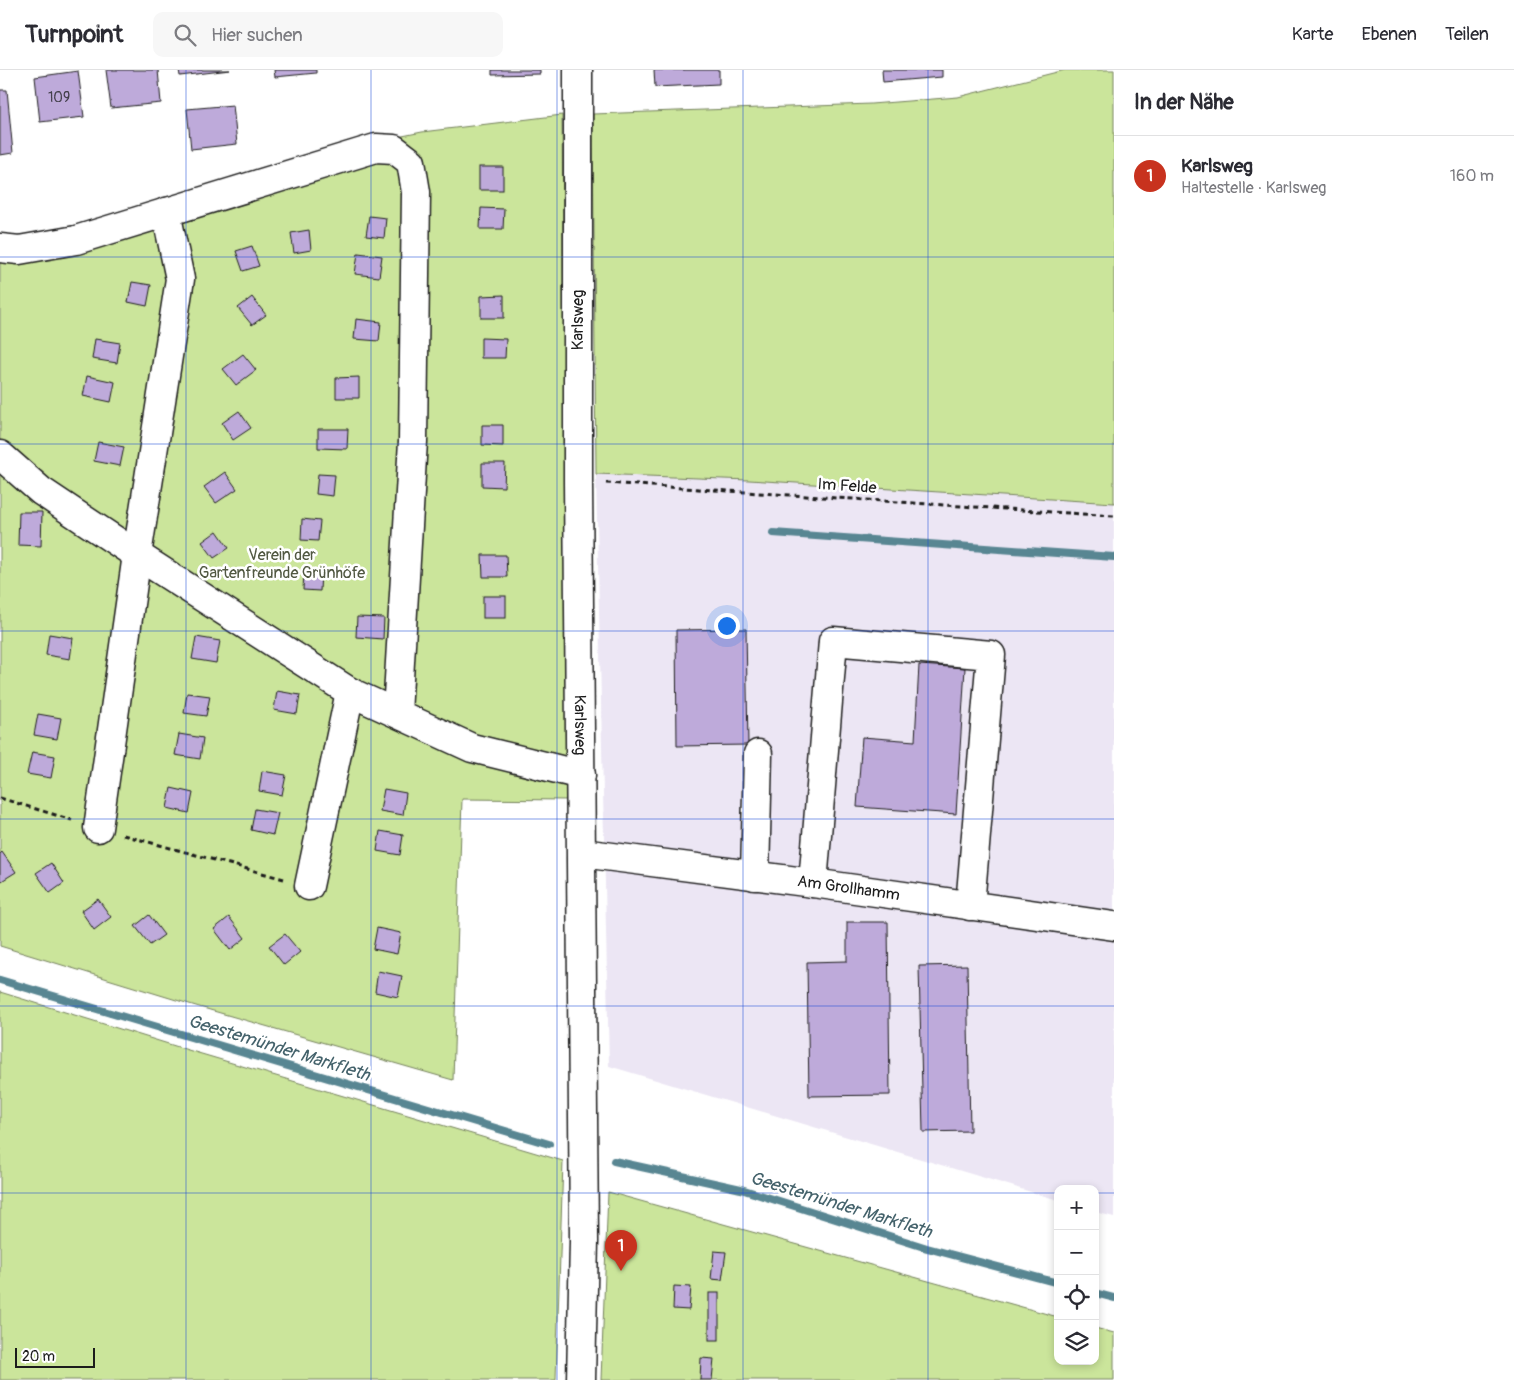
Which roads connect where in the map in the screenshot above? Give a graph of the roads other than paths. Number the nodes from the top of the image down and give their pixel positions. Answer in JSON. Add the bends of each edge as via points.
{"nodes":[{"id":1,"x":578,"y":70,"type":"edge"},
{"id":2,"x":166,"y":212,"type":"junction"},
{"id":3,"x":0,"y":248,"type":"edge"},
{"id":4,"x":0,"y":455,"type":"edge"},
{"id":5,"x":137,"y":555,"type":"junction"},
{"id":6,"x":350,"y":692,"type":"junction"},
{"id":7,"x":397,"y":713,"type":"junction"},
{"id":8,"x":758,"y":754,"type":"dead end"},
{"id":9,"x":581,"y":775,"type":"junction"},
{"id":10,"x":98,"y":828,"type":"road end"},
{"id":11,"x":582,"y":853,"type":"junction"},
{"id":12,"x":755,"y":876,"type":"junction"},
{"id":13,"x":813,"y":883,"type":"junction"},
{"id":14,"x":309,"y":886,"type":"road end"},
{"id":15,"x":970,"y":906,"type":"junction"},
{"id":16,"x":1114,"y":926,"type":"edge"},
{"id":17,"x":581,"y":1380,"type":"edge"}],
"edges":[{"from":1,"to":9,"type":"street","name":"Karlsweg"},
{"from":2,"to":3,"type":"street","via":[[76,240],[19,250]]},
{"from":2,"to":5,"type":"street","via":[[180,279]]},
{"from":2,"to":7,"type":"street","via":[[376,148],[394,149],[411,162],[416,192],[413,441]]},
{"from":4,"to":5,"type":"street","via":[[41,491]]},
{"from":5,"to":6,"type":"street"},
{"from":5,"to":10,"type":"street"},
{"from":6,"to":7,"type":"street"},
{"from":6,"to":14,"type":"street"},
{"from":7,"to":9,"type":"street","via":[[472,748]]},
{"from":8,"to":12,"type":"street"},
{"from":9,"to":11,"type":"street","name":"Karlsweg"},
{"from":11,"to":12,"type":"street","name":"Am Grollhamm"},
{"from":11,"to":17,"type":"street","name":"Karlsweg","via":[[584,1241]]},
{"from":12,"to":13,"type":"street","name":"Am Grollhamm"},
{"from":13,"to":15,"type":"street","name":"Am Grollhamm"},
{"from":13,"to":15,"type":"street","via":[[833,641],[991,655]]},
{"from":15,"to":16,"type":"street","name":"Am Grollhamm"}]}
